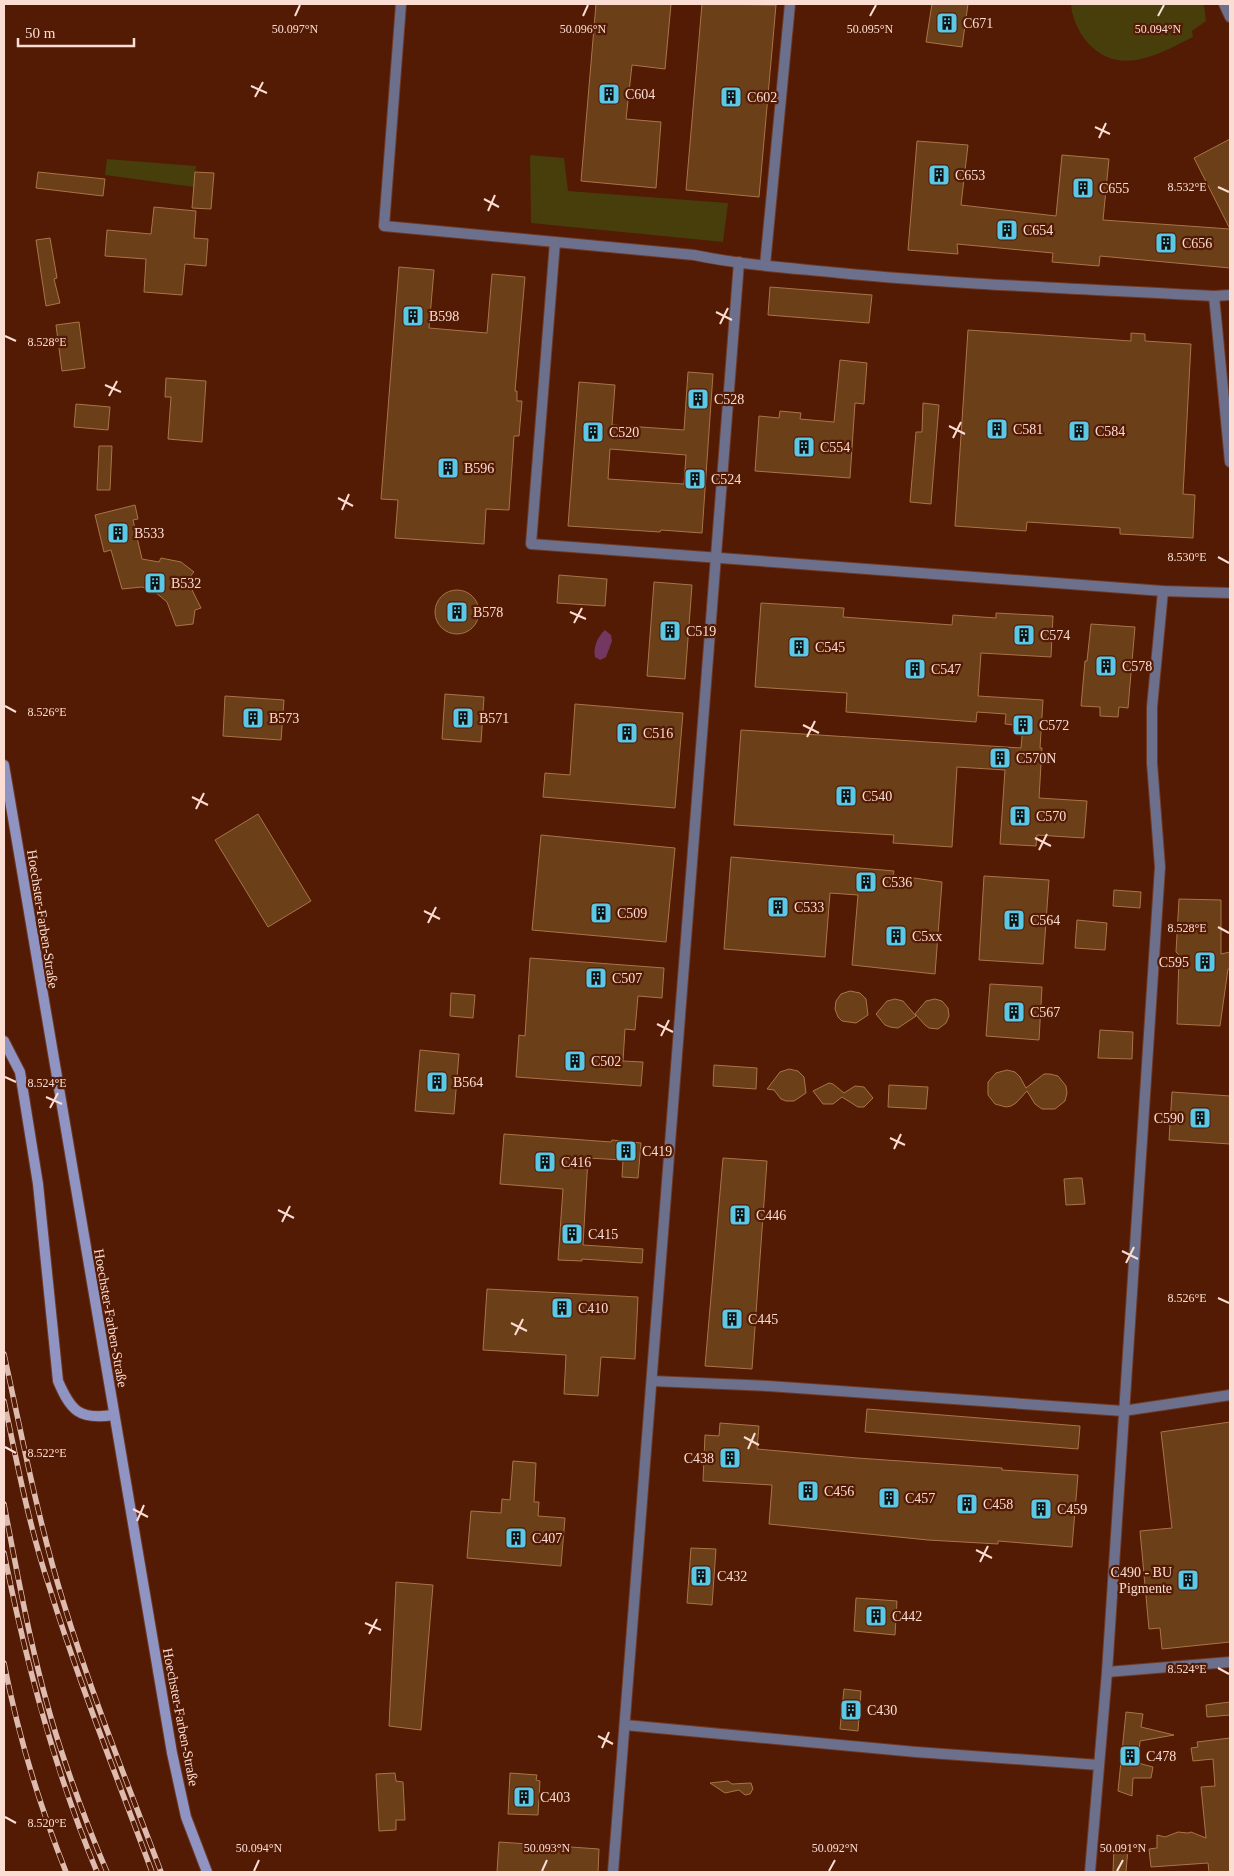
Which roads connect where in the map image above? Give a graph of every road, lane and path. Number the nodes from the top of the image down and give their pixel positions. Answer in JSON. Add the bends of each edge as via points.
{"nodes":[{"id":1,"x":401,"y":4,"type":"edge"},
{"id":2,"x":790,"y":4,"type":"edge"},
{"id":3,"x":1224,"y":4,"type":"edge"},
{"id":4,"x":1230,"y":17,"type":"edge"},
{"id":5,"x":555,"y":242,"type":"junction"},
{"id":6,"x":739,"y":262,"type":"junction"},
{"id":7,"x":765,"y":265,"type":"junction"},
{"id":8,"x":1230,"y":294,"type":"edge"},
{"id":9,"x":1214,"y":296,"type":"junction"},
{"id":10,"x":1230,"y":462,"type":"edge"},
{"id":11,"x":716,"y":557,"type":"junction"},
{"id":12,"x":1163,"y":591,"type":"junction"},
{"id":13,"x":1230,"y":594,"type":"edge"},
{"id":14,"x":4,"y":765,"type":"edge"},
{"id":15,"x":4,"y":1041,"type":"edge"},
{"id":16,"x":652,"y":1381,"type":"junction"},
{"id":17,"x":1230,"y":1395,"type":"edge"},
{"id":18,"x":1123,"y":1411,"type":"junction"},
{"id":19,"x":113,"y":1415,"type":"junction"},
{"id":20,"x":1230,"y":1662,"type":"edge"},
{"id":21,"x":1107,"y":1672,"type":"junction"},
{"id":22,"x":625,"y":1725,"type":"junction"},
{"id":23,"x":1099,"y":1765,"type":"junction"},
{"id":24,"x":207,"y":1872,"type":"edge"},
{"id":25,"x":613,"y":1872,"type":"edge"},
{"id":26,"x":1090,"y":1872,"type":"edge"}],
"edges":[{"from":1,"to":5,"type":"street","via":[[384,226]]},
{"from":2,"to":7,"type":"street"},
{"from":3,"to":4,"type":"street"},
{"from":5,"to":6,"type":"street"},
{"from":5,"to":11,"type":"street","via":[[531,544]]},
{"from":6,"to":7,"type":"street"},
{"from":6,"to":11,"type":"street"},
{"from":7,"to":9,"type":"street","via":[[894,278]]},
{"from":8,"to":9,"type":"street"},
{"from":9,"to":10,"type":"street"},
{"from":11,"to":12,"type":"street"},
{"from":11,"to":16,"type":"street"},
{"from":12,"to":13,"type":"street"},
{"from":12,"to":18,"type":"street","via":[[1152,707],[1152,764],[1160,867]]},
{"from":14,"to":19,"type":"main road","name":"Hoechster-Farben-Straße"},
{"from":15,"to":19,"type":"main road","via":[[20,1072],[38,1184],[58,1381],[73,1408],[94,1418]]},
{"from":16,"to":18,"type":"street"},
{"from":16,"to":22,"type":"street"},
{"from":17,"to":18,"type":"street"},
{"from":18,"to":21,"type":"street"},
{"from":19,"to":24,"type":"main road","name":"Hoechster-Farben-Straße","via":[[172,1752],[186,1817]]},
{"from":20,"to":21,"type":"street"},
{"from":21,"to":23,"type":"street"},
{"from":22,"to":23,"type":"street"},
{"from":22,"to":25,"type":"street"},
{"from":23,"to":26,"type":"street"}]}
